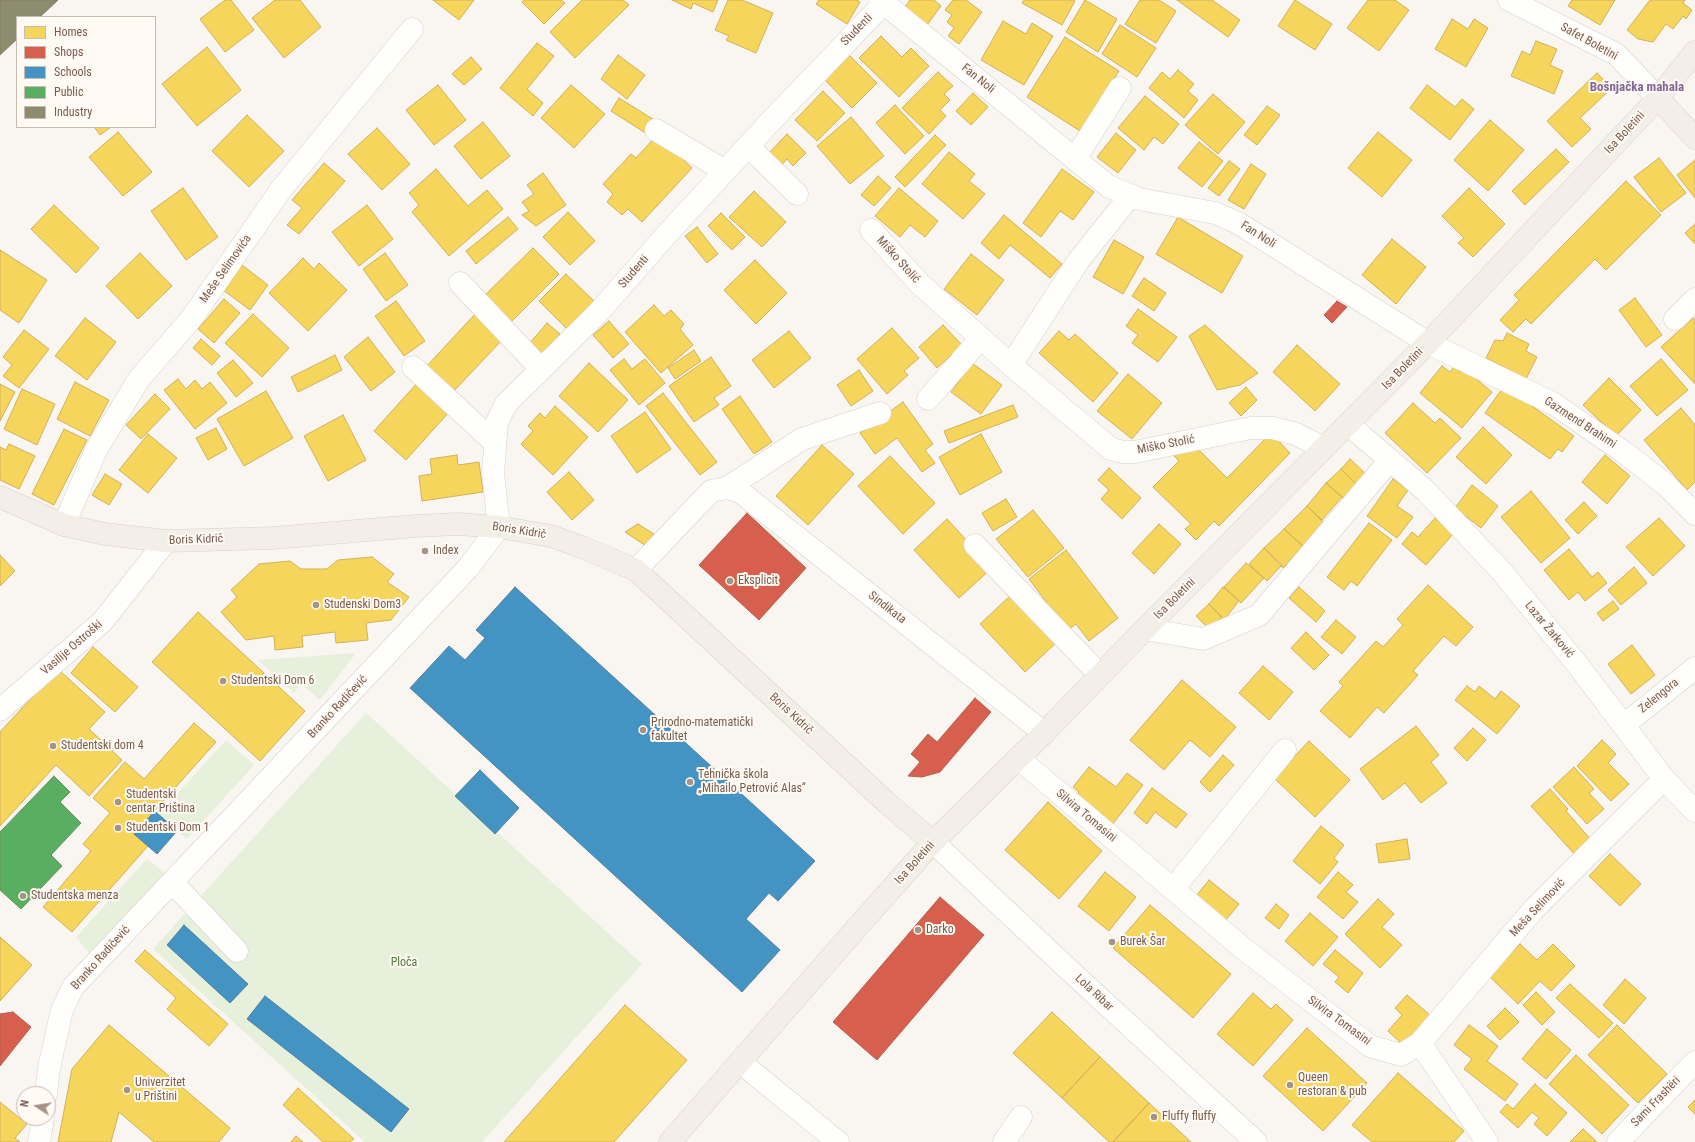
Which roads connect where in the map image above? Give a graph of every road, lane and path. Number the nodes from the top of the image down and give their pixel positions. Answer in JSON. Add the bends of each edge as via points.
{"nodes":[{"id":1,"x":1509,"y":0,"type":"edge"},
{"id":2,"x":882,"y":1,"type":"edge"},
{"id":3,"x":412,"y":29,"type":"dead end"},
{"id":4,"x":1695,"y":52,"type":"edge"},
{"id":5,"x":1120,"y":88,"type":"dead end"},
{"id":6,"x":1658,"y":98,"type":"junction"},
{"id":7,"x":656,"y":130,"type":"dead end"},
{"id":8,"x":1695,"y":138,"type":"edge"},
{"id":9,"x":748,"y":146,"type":"junction"},
{"id":10,"x":1075,"y":159,"type":"junction"},
{"id":11,"x":725,"y":171,"type":"junction"},
{"id":12,"x":797,"y":194,"type":"dead end"},
{"id":13,"x":1130,"y":195,"type":"junction"},
{"id":14,"x":871,"y":230,"type":"dead end"},
{"id":15,"x":460,"y":283,"type":"dead end"},
{"id":16,"x":1695,"y":299,"type":"edge"},
{"id":17,"x":1675,"y":319,"type":"dead end"},
{"id":18,"x":981,"y":338,"type":"junction"},
{"id":19,"x":1428,"y":343,"type":"junction"},
{"id":20,"x":1011,"y":365,"type":"junction"},
{"id":21,"x":413,"y":367,"type":"dead end"},
{"id":22,"x":541,"y":369,"type":"junction"},
{"id":23,"x":928,"y":399,"type":"dead end"},
{"id":24,"x":880,"y":413,"type":"dead end"},
{"id":25,"x":1348,"y":424,"type":"junction"},
{"id":26,"x":494,"y":442,"type":"junction"},
{"id":27,"x":1323,"y":448,"type":"junction"},
{"id":28,"x":1390,"y":460,"type":"junction"},
{"id":29,"x":727,"y":488,"type":"junction"},
{"id":30,"x":0,"y":497,"type":"edge"},
{"id":31,"x":1695,"y":514,"type":"edge"},
{"id":32,"x":64,"y":525,"type":"junction"},
{"id":33,"x":499,"y":527,"type":"junction"},
{"id":34,"x":166,"y":541,"type":"junction"},
{"id":35,"x":975,"y":545,"type":"dead end"},
{"id":36,"x":636,"y":570,"type":"junction"},
{"id":37,"x":1145,"y":629,"type":"junction"},
{"id":38,"x":1695,"y":668,"type":"edge"},
{"id":39,"x":1100,"y":675,"type":"junction"},
{"id":40,"x":0,"y":710,"type":"edge"},
{"id":41,"x":1624,"y":725,"type":"junction"},
{"id":42,"x":1044,"y":733,"type":"junction"},
{"id":43,"x":1285,"y":750,"type":"dead end"},
{"id":44,"x":1018,"y":758,"type":"junction"},
{"id":45,"x":1664,"y":779,"type":"junction"},
{"id":46,"x":1695,"y":810,"type":"edge"},
{"id":47,"x":933,"y":842,"type":"junction"},
{"id":48,"x":172,"y":882,"type":"junction"},
{"id":49,"x":1173,"y":889,"type":"junction"},
{"id":50,"x":237,"y":951,"type":"dead end"},
{"id":51,"x":1420,"y":1044,"type":"junction"},
{"id":52,"x":740,"y":1062,"type":"junction"},
{"id":53,"x":1695,"y":1062,"type":"edge"},
{"id":54,"x":47,"y":1086,"type":"edge"},
{"id":55,"x":1021,"y":1117,"type":"dead end"},
{"id":56,"x":42,"y":1126,"type":"edge"},
{"id":57,"x":39,"y":1142,"type":"edge"},
{"id":58,"x":670,"y":1142,"type":"edge"},
{"id":59,"x":838,"y":1142,"type":"edge"},
{"id":60,"x":1004,"y":1142,"type":"edge"},
{"id":61,"x":1256,"y":1142,"type":"edge"},
{"id":62,"x":1487,"y":1142,"type":"edge"},
{"id":63,"x":1618,"y":1142,"type":"edge"}],
"edges":[{"from":1,"to":6,"type":"street","name":"Safet Boletini","via":[[1616,54]]},
{"from":2,"to":9,"type":"street","name":"Studenti"},
{"from":2,"to":10,"type":"street","name":"Fan Noli"},
{"from":3,"to":32,"type":"street","name":"Meše Selimovića","via":[[282,188],[191,319],[139,379],[96,450]]},
{"from":4,"to":6,"type":"main road","name":"Isa Boletini"},
{"from":5,"to":10,"type":"street"},
{"from":6,"to":8,"type":"main road"},
{"from":6,"to":19,"type":"main road","name":"Isa Boletini"},
{"from":7,"to":11,"type":"street"},
{"from":9,"to":11,"type":"street","name":"Studenti"},
{"from":9,"to":12,"type":"street"},
{"from":10,"to":13,"type":"street","name":"Fan Noli","via":[[1108,186]]},
{"from":11,"to":22,"type":"street","name":"Studenti","via":[[598,313]]},
{"from":13,"to":19,"type":"street","name":"Fan Noli","via":[[1139,199],[1215,213],[1238,222]]},
{"from":13,"to":20,"type":"street","via":[[1079,260]]},
{"from":14,"to":18,"type":"street","name":"Miško Stolić","via":[[920,284]]},
{"from":15,"to":22,"type":"street"},
{"from":16,"to":17,"type":"street"},
{"from":18,"to":20,"type":"street","name":"Miško Stolić"},
{"from":18,"to":23,"type":"street"},
{"from":19,"to":25,"type":"main road","name":"Isa Boletini"},
{"from":19,"to":31,"type":"street","name":"Gazmend Brahimi","via":[[1554,404],[1625,453],[1666,485]]},
{"from":20,"to":27,"type":"street","name":"Miško Stolić","via":[[1110,449],[1135,452],[1251,428],[1273,428],[1296,434]]},
{"from":21,"to":26,"type":"street"},
{"from":22,"to":26,"type":"street","name":"Studenti","via":[[506,404],[497,422]]},
{"from":24,"to":29,"type":"street","via":[[802,439]]},
{"from":25,"to":27,"type":"main road","name":"Isa Boletini"},
{"from":25,"to":28,"type":"street","name":"Lazar Žarković"},
{"from":26,"to":33,"type":"street","name":"Studenti","via":[[493,473]]},
{"from":27,"to":37,"type":"main road","name":"Isa Boletini"},
{"from":28,"to":37,"type":"street","via":[[1259,615],[1203,638]]},
{"from":28,"to":41,"type":"street","name":"Lazar Žarković","via":[[1426,491],[1502,572]]},
{"from":29,"to":36,"type":"street","via":[[711,491]]},
{"from":29,"to":42,"type":"street","name":"Sindikata","via":[[739,491]]},
{"from":30,"to":32,"type":"main road","name":"Boris Kidrič"},
{"from":32,"to":34,"type":"main road","name":"Boris Kidrič","via":[[106,534]]},
{"from":33,"to":34,"type":"main road","name":"Boris Kidrič","via":[[458,524],[273,538]]},
{"from":33,"to":36,"type":"main road","name":"Boris Kidrič","via":[[551,536]]},
{"from":33,"to":48,"type":"street","name":"Branko Radičević","via":[[468,568]]},
{"from":34,"to":40,"type":"street","name":"Vasilije Ostroški","via":[[102,622]]},
{"from":35,"to":39,"type":"street"},
{"from":36,"to":47,"type":"main road","name":"Boris Kidrič","via":[[887,803]]},
{"from":37,"to":39,"type":"main road","name":"Isa Boletini"},
{"from":38,"to":41,"type":"street","name":"Zelengora"},
{"from":39,"to":42,"type":"main road","name":"Isa Boletini"},
{"from":41,"to":45,"type":"street","name":"Lazar Žarković"},
{"from":42,"to":44,"type":"main road","name":"Isa Boletini"},
{"from":43,"to":49,"type":"street"},
{"from":44,"to":47,"type":"main road","name":"Isa Boletini"},
{"from":44,"to":49,"type":"street","name":"Silvira Tomasini"},
{"from":45,"to":46,"type":"street","name":"Lazar Žarković"},
{"from":45,"to":51,"type":"street","name":"Meša Selimović","via":[[1534,909]]},
{"from":47,"to":52,"type":"main road","name":"Isa Boletini"},
{"from":47,"to":61,"type":"street","name":"Lola Ribar","via":[[1072,974]]},
{"from":48,"to":50,"type":"street"},
{"from":48,"to":54,"type":"street","name":"Branko Radičević","via":[[73,987],[62,1010]]},
{"from":49,"to":51,"type":"street","name":"Silvira Tomasini","via":[[1246,950],[1370,1046],[1401,1055]]},
{"from":51,"to":62,"type":"street"},
{"from":52,"to":58,"type":"main road","name":"Isa Boletini"},
{"from":52,"to":59,"type":"street"},
{"from":53,"to":63,"type":"street","name":"Sami Frashëri"},
{"from":55,"to":60,"type":"street"},
{"from":56,"to":57,"type":"street"}]}
